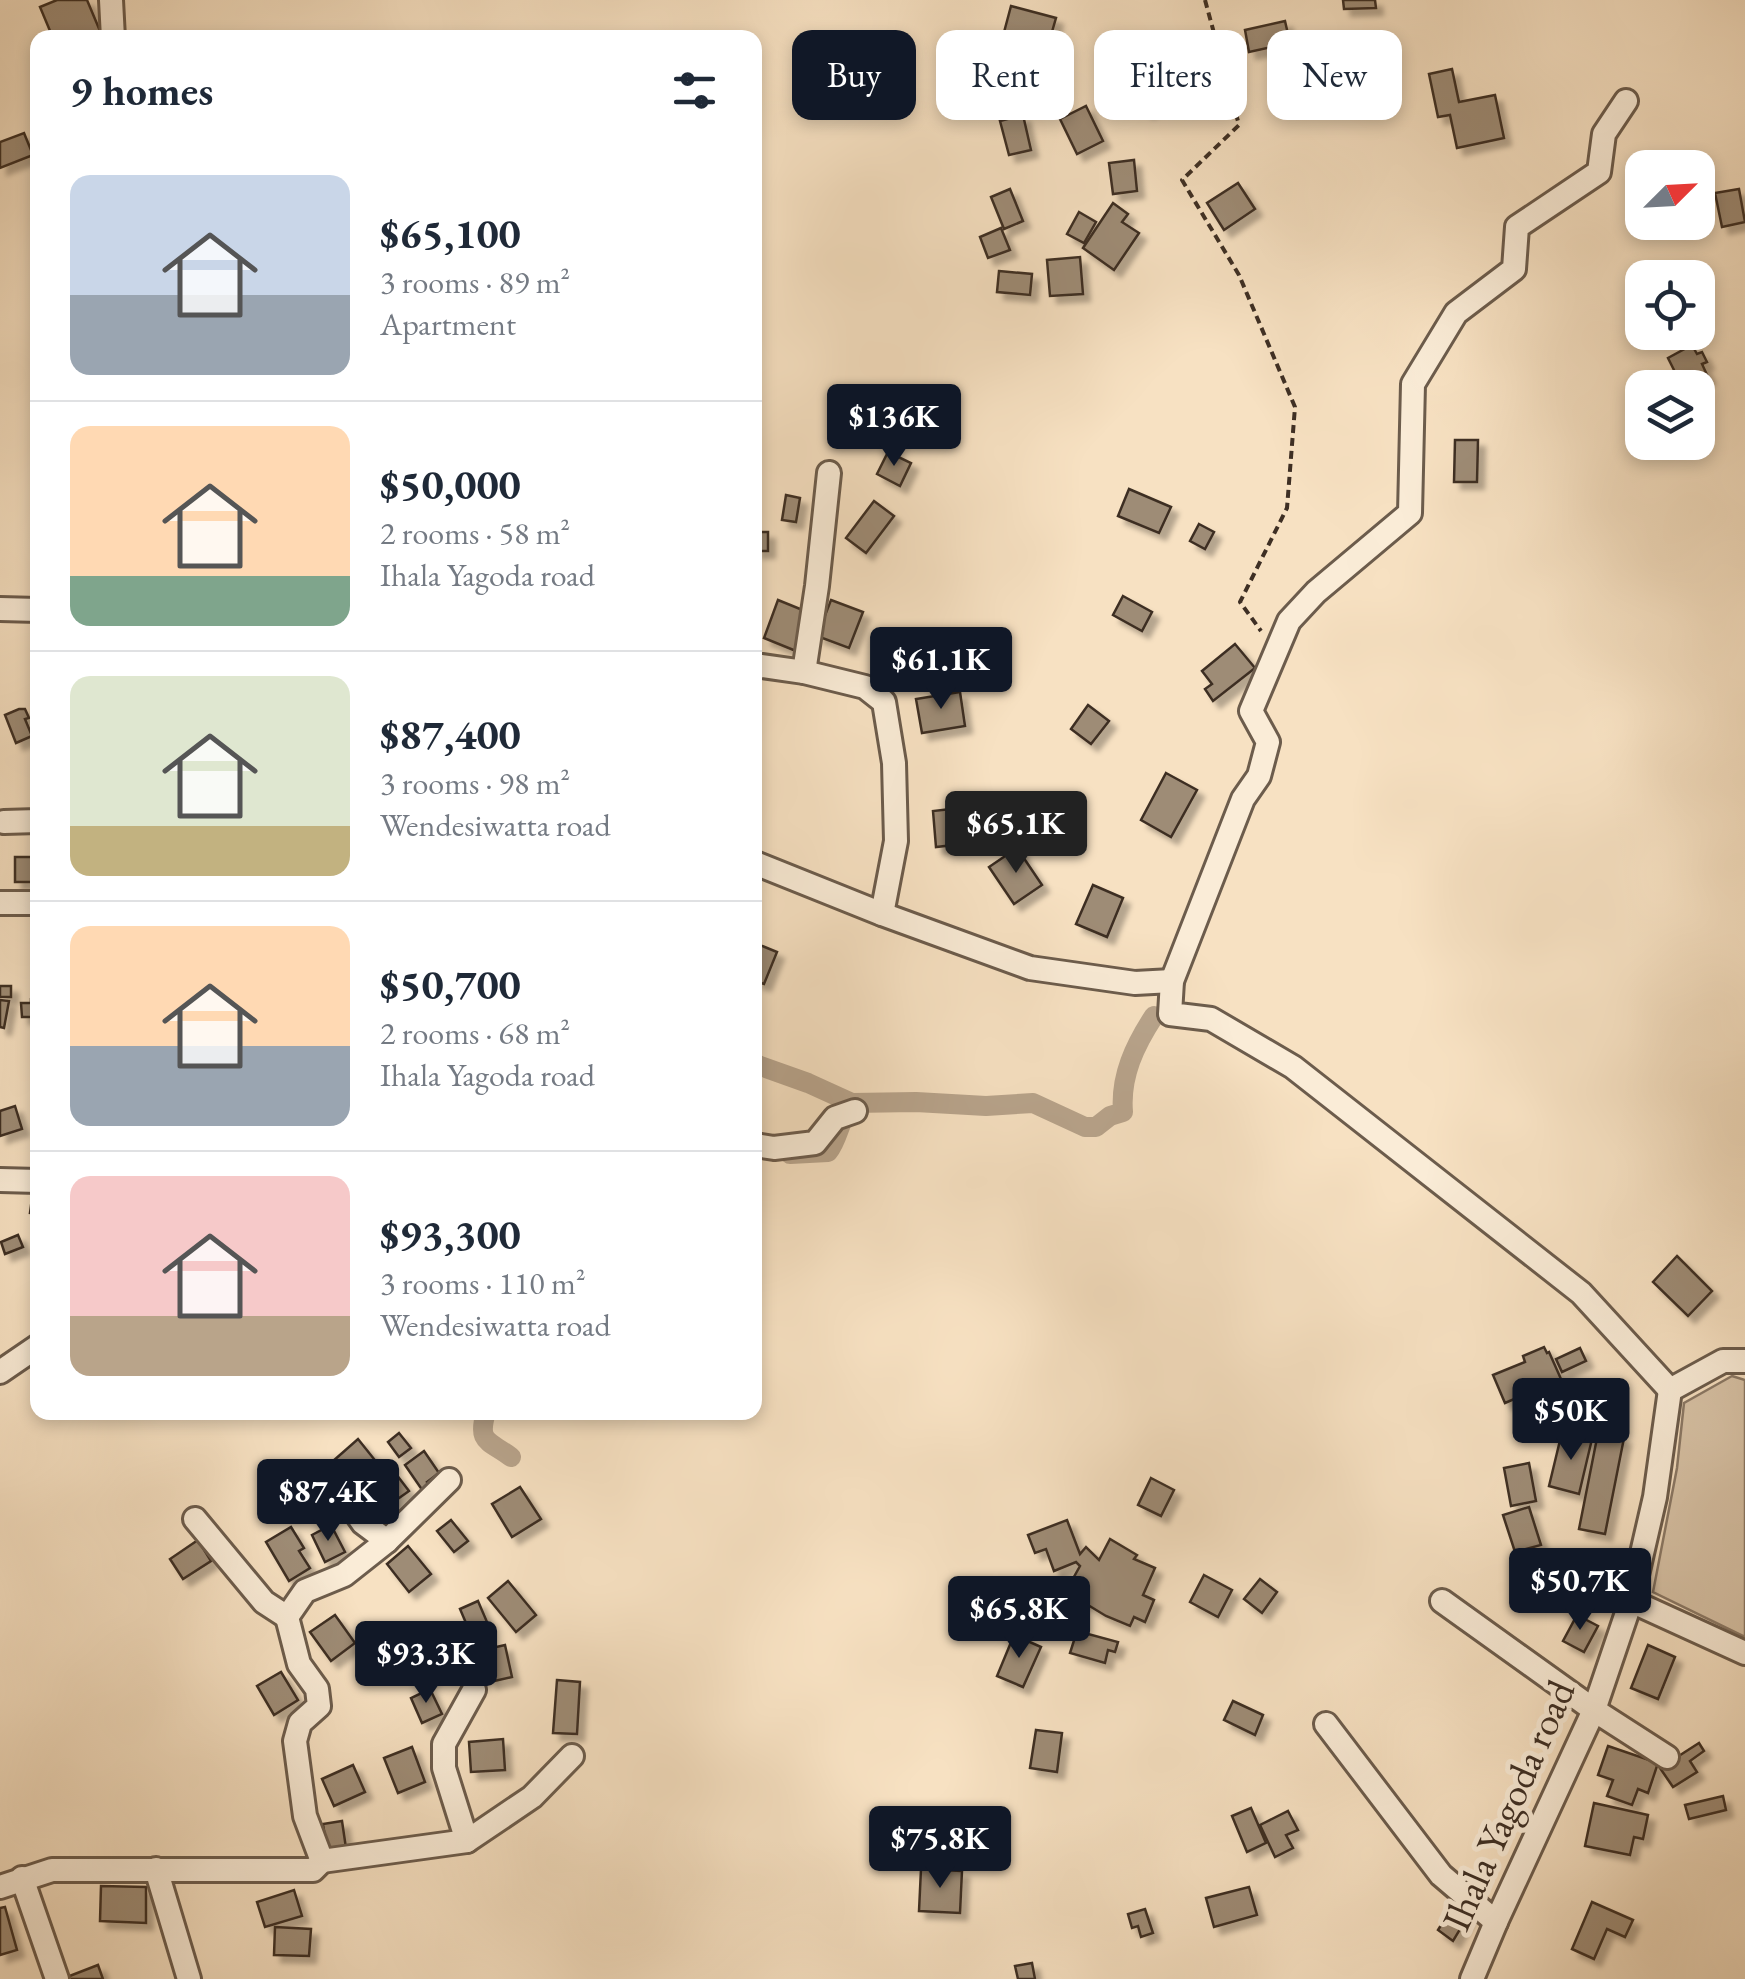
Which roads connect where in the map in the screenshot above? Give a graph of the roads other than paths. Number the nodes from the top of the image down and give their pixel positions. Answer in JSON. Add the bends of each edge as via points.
{"nodes":[{"id":1,"x":111,"y":0,"type":"edge"},
{"id":2,"x":113,"y":30,"type":"edge"},
{"id":3,"x":1626,"y":101,"type":"dead end"},
{"id":4,"x":829,"y":472,"type":"dead end"},
{"id":5,"x":0,"y":609,"type":"edge"},
{"id":6,"x":30,"y":610,"type":"edge"},
{"id":7,"x":762,"y":668,"type":"edge"},
{"id":8,"x":804,"y":672,"type":"junction"},
{"id":9,"x":30,"y":821,"type":"edge"},
{"id":10,"x":4,"y":822,"type":"dead end"},
{"id":11,"x":762,"y":867,"type":"edge"},
{"id":12,"x":0,"y":903,"type":"edge"},
{"id":13,"x":30,"y":903,"type":"edge"},
{"id":14,"x":882,"y":914,"type":"junction"},
{"id":15,"x":1172,"y":981,"type":"junction"},
{"id":16,"x":845,"y":1114,"type":"dead end"},
{"id":17,"x":762,"y":1147,"type":"edge"},
{"id":18,"x":0,"y":1180,"type":"edge"},
{"id":19,"x":30,"y":1181,"type":"edge"},
{"id":20,"x":30,"y":1351,"type":"edge"},
{"id":21,"x":1745,"y":1360,"type":"edge"},
{"id":22,"x":0,"y":1372,"type":"edge"},
{"id":23,"x":1670,"y":1390,"type":"junction"},
{"id":24,"x":318,"y":1476,"type":"dead end"},
{"id":25,"x":450,"y":1480,"type":"dead end"},
{"id":26,"x":195,"y":1519,"type":"dead end"},
{"id":27,"x":387,"y":1541,"type":"junction"},
{"id":28,"x":1442,"y":1601,"type":"dead end"},
{"id":29,"x":1630,"y":1601,"type":"junction"},
{"id":30,"x":287,"y":1617,"type":"junction"},
{"id":31,"x":1745,"y":1653,"type":"edge"},
{"id":32,"x":474,"y":1690,"type":"dead end"},
{"id":33,"x":1594,"y":1710,"type":"junction"},
{"id":34,"x":1326,"y":1724,"type":"dead end"},
{"id":35,"x":572,"y":1756,"type":"dead end"},
{"id":36,"x":1667,"y":1757,"type":"dead end"},
{"id":37,"x":466,"y":1841,"type":"junction"},
{"id":38,"x":322,"y":1862,"type":"junction"},
{"id":39,"x":156,"y":1869,"type":"junction"},
{"id":40,"x":11,"y":1883,"type":"edge"},
{"id":41,"x":1496,"y":1922,"type":"junction"},
{"id":42,"x":57,"y":1979,"type":"edge"},
{"id":43,"x":189,"y":1979,"type":"edge"},
{"id":44,"x":1472,"y":1979,"type":"edge"}],
"edges":[{"from":1,"to":2,"type":"street"},
{"from":3,"to":15,"type":"street","via":[[1604,134],[1600,172],[1516,228],[1514,269],[1456,313],[1413,384],[1410,513],[1289,621],[1251,711],[1268,742],[1258,776]]},
{"from":4,"to":8,"type":"street"},
{"from":5,"to":6,"type":"street"},
{"from":7,"to":8,"type":"street"},
{"from":8,"to":14,"type":"street","via":[[865,687],[884,702],[896,841]]},
{"from":9,"to":10,"type":"street"},
{"from":11,"to":14,"type":"street"},
{"from":12,"to":13,"type":"street"},
{"from":14,"to":15,"type":"street","via":[[1030,968]]},
{"from":15,"to":23,"type":"street","via":[[1170,1014],[1211,1019],[1293,1067],[1580,1294]]},
{"from":16,"to":17,"type":"street","via":[[815,1143]]},
{"from":18,"to":19,"type":"street"},
{"from":20,"to":22,"type":"street"},
{"from":21,"to":23,"type":"street","via":[[1723,1362]]},
{"from":23,"to":29,"type":"street","name":"Ihala Yagoda road","via":[[1655,1497]]},
{"from":24,"to":27,"type":"street"},
{"from":25,"to":27,"type":"street"},
{"from":26,"to":30,"type":"street","via":[[264,1602]]},
{"from":27,"to":30,"type":"street","via":[[344,1575],[305,1591]]},
{"from":28,"to":33,"type":"street"},
{"from":29,"to":31,"type":"street"},
{"from":29,"to":33,"type":"street","name":"Ihala Yagoda road"},
{"from":30,"to":38,"type":"street","via":[[300,1664],[317,1689],[319,1706],[300,1723],[295,1742],[305,1816]]},
{"from":32,"to":37,"type":"street","via":[[444,1744],[444,1768]]},
{"from":33,"to":36,"type":"street"},
{"from":33,"to":41,"type":"street","name":"Ihala Yagoda road"},
{"from":34,"to":41,"type":"street","via":[[1441,1875]]},
{"from":35,"to":37,"type":"street","via":[[532,1797]]},
{"from":37,"to":38,"type":"street"},
{"from":38,"to":39,"type":"street","via":[[313,1870]]},
{"from":39,"to":40,"type":"street","via":[[52,1870]]},
{"from":39,"to":43,"type":"street"},
{"from":40,"to":42,"type":"street"},
{"from":41,"to":44,"type":"street","name":"Ihala Yagoda road"}]}
